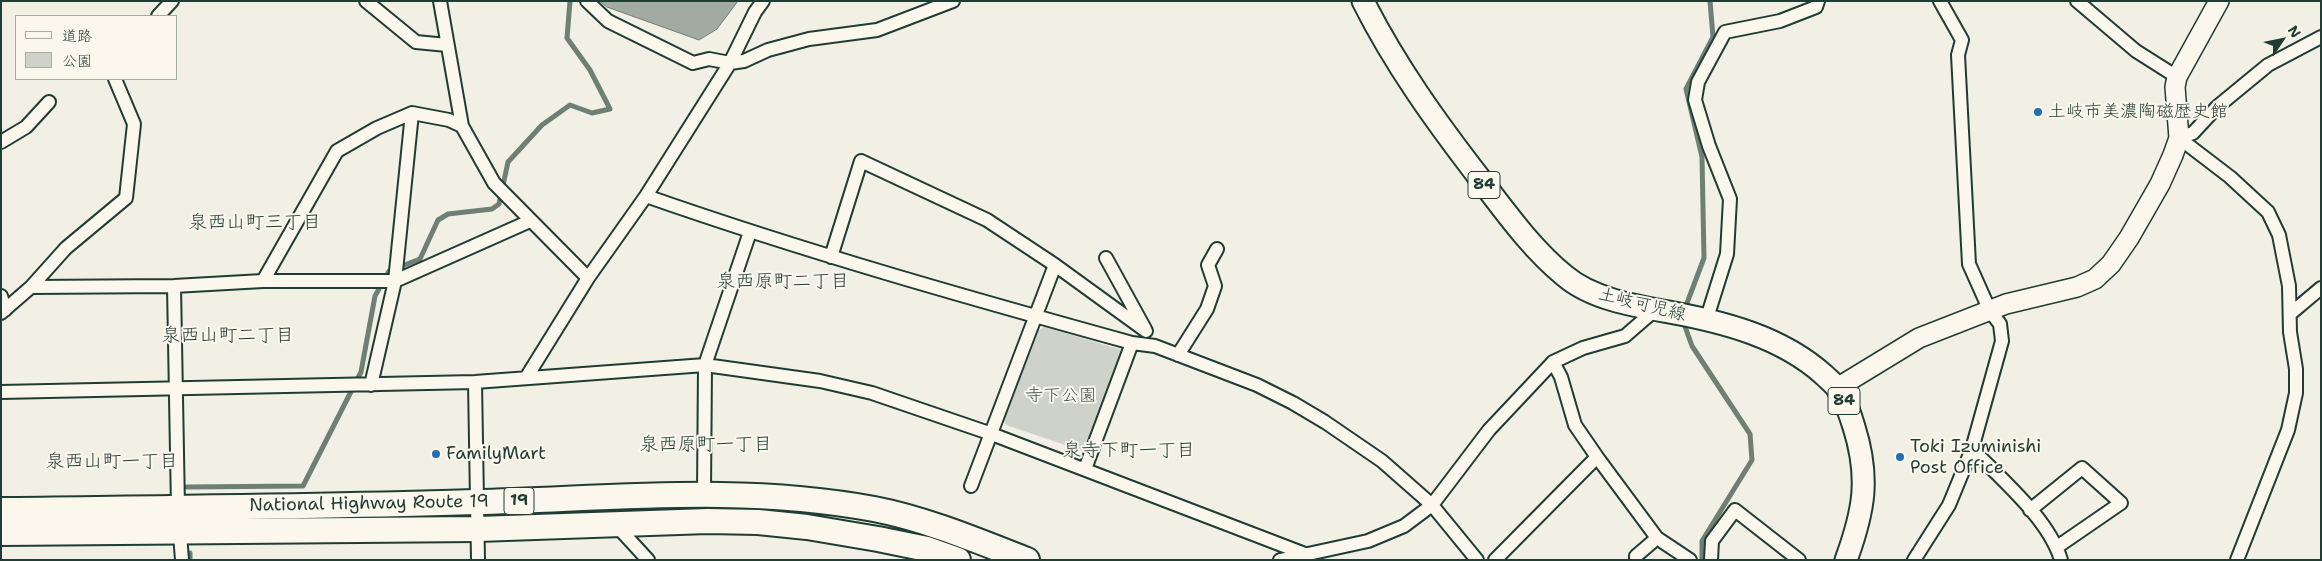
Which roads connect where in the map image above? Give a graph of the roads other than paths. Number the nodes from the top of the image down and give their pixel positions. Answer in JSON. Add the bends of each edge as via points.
{"nodes":[{"id":1,"x":172,"y":1,"type":"edge"},
{"id":2,"x":366,"y":1,"type":"edge"},
{"id":3,"x":440,"y":1,"type":"edge"},
{"id":4,"x":587,"y":1,"type":"edge"},
{"id":5,"x":762,"y":1,"type":"edge"},
{"id":6,"x":953,"y":1,"type":"edge"},
{"id":7,"x":1363,"y":1,"type":"edge"},
{"id":8,"x":1818,"y":1,"type":"edge"},
{"id":9,"x":1940,"y":1,"type":"edge"},
{"id":10,"x":2077,"y":1,"type":"edge"},
{"id":11,"x":2219,"y":1,"type":"edge"},
{"id":12,"x":159,"y":15,"type":"edge"},
{"id":13,"x":2321,"y":37,"type":"edge"},
{"id":14,"x":447,"y":45,"type":"junction"},
{"id":15,"x":730,"y":63,"type":"junction"},
{"id":16,"x":2177,"y":77,"type":"junction"},
{"id":17,"x":115,"y":80,"type":"edge"},
{"id":18,"x":49,"y":102,"type":"dead end"},
{"id":19,"x":412,"y":113,"type":"junction"},
{"id":20,"x":462,"y":126,"type":"junction"},
{"id":21,"x":2178,"y":138,"type":"junction"},
{"id":22,"x":1,"y":142,"type":"edge"},
{"id":23,"x":646,"y":196,"type":"junction"},
{"id":24,"x":530,"y":221,"type":"junction"},
{"id":25,"x":750,"y":232,"type":"junction"},
{"id":26,"x":1217,"y":249,"type":"dead end"},
{"id":27,"x":831,"y":257,"type":"junction"},
{"id":28,"x":1106,"y":258,"type":"dead end"},
{"id":29,"x":1055,"y":265,"type":"junction"},
{"id":30,"x":588,"y":278,"type":"junction"},
{"id":31,"x":263,"y":281,"type":"junction"},
{"id":32,"x":394,"y":281,"type":"junction"},
{"id":33,"x":174,"y":286,"type":"junction"},
{"id":34,"x":31,"y":287,"type":"junction"},
{"id":35,"x":2321,"y":288,"type":"edge"},
{"id":36,"x":1,"y":296,"type":"edge"},
{"id":37,"x":1663,"y":311,"type":"junction"},
{"id":38,"x":1990,"y":311,"type":"junction"},
{"id":39,"x":3,"y":312,"type":"edge"},
{"id":40,"x":2290,"y":314,"type":"junction"},
{"id":41,"x":1035,"y":316,"type":"junction"},
{"id":42,"x":1702,"y":320,"type":"junction"},
{"id":43,"x":1146,"y":331,"type":"junction"},
{"id":44,"x":1132,"y":343,"type":"junction"},
{"id":45,"x":1155,"y":346,"type":"junction"},
{"id":46,"x":1178,"y":355,"type":"junction"},
{"id":47,"x":1553,"y":362,"type":"junction"},
{"id":48,"x":705,"y":365,"type":"junction"},
{"id":49,"x":526,"y":378,"type":"junction"},
{"id":50,"x":475,"y":382,"type":"junction"},
{"id":51,"x":371,"y":385,"type":"junction"},
{"id":52,"x":176,"y":387,"type":"junction"},
{"id":53,"x":1837,"y":388,"type":"junction"},
{"id":54,"x":1,"y":392,"type":"edge"},
{"id":55,"x":989,"y":433,"type":"junction"},
{"id":56,"x":1972,"y":449,"type":"junction"},
{"id":57,"x":1597,"y":457,"type":"junction"},
{"id":58,"x":1085,"y":469,"type":"junction"},
{"id":59,"x":971,"y":486,"type":"dead end"},
{"id":60,"x":704,"y":493,"type":"junction"},
{"id":61,"x":476,"y":502,"type":"junction"},
{"id":62,"x":1432,"y":505,"type":"junction"},
{"id":63,"x":1,"y":510,"type":"edge"},
{"id":64,"x":2030,"y":510,"type":"junction"},
{"id":65,"x":180,"y":519,"type":"junction"},
{"id":66,"x":615,"y":524,"type":"junction"},
{"id":67,"x":478,"y":529,"type":"junction"},
{"id":68,"x":1,"y":533,"type":"edge"},
{"id":69,"x":1657,"y":538,"type":"junction"},
{"id":70,"x":2057,"y":546,"type":"junction"},
{"id":71,"x":1305,"y":554,"type":"junction"},
{"id":72,"x":182,"y":560,"type":"edge"},
{"id":73,"x":478,"y":560,"type":"edge"},
{"id":74,"x":648,"y":560,"type":"edge"},
{"id":75,"x":958,"y":560,"type":"edge"},
{"id":76,"x":1027,"y":560,"type":"edge"},
{"id":77,"x":1280,"y":560,"type":"edge"},
{"id":78,"x":1477,"y":560,"type":"edge"},
{"id":79,"x":1495,"y":560,"type":"edge"},
{"id":80,"x":1636,"y":560,"type":"edge"},
{"id":81,"x":1690,"y":560,"type":"edge"},
{"id":82,"x":1711,"y":560,"type":"edge"},
{"id":83,"x":1799,"y":560,"type":"edge"},
{"id":84,"x":1846,"y":560,"type":"edge"},
{"id":85,"x":1914,"y":560,"type":"edge"},
{"id":86,"x":2061,"y":560,"type":"edge"},
{"id":87,"x":2237,"y":560,"type":"edge"}],
"edges":[{"from":1,"to":12,"type":"street"},
{"from":2,"to":14,"type":"street","via":[[416,42]]},
{"from":3,"to":14,"type":"street"},
{"from":4,"to":15,"type":"street","via":[[608,21],[693,62],[709,59]]},
{"from":5,"to":15,"type":"street"},
{"from":6,"to":15,"type":"street","via":[[877,30],[808,39],[768,50],[744,62]]},
{"from":7,"to":37,"type":"main road","name":"土岐可児線","number":"84","via":[[1408,80],[1526,239],[1566,278],[1590,291]]},
{"from":8,"to":42,"type":"street","via":[[1816,6],[1780,21],[1725,32],[1698,82],[1695,100],[1730,199],[1727,254]]},
{"from":9,"to":38,"type":"street","via":[[1962,40],[1958,55],[1969,264]]},
{"from":10,"to":16,"type":"street","via":[[2136,51]]},
{"from":11,"to":16,"type":"street"},
{"from":13,"to":21,"type":"street","via":[[2268,65],[2217,107],[2193,133]]},
{"from":14,"to":20,"type":"street"},
{"from":15,"to":23,"type":"street"},
{"from":16,"to":21,"type":"street"},
{"from":17,"to":34,"type":"street","via":[[134,124],[126,198],[66,248]]},
{"from":18,"to":22,"type":"street","via":[[26,127]]},
{"from":19,"to":20,"type":"street","via":[[449,120]]},
{"from":19,"to":31,"type":"street","via":[[377,128],[337,152]]},
{"from":19,"to":32,"type":"street"},
{"from":20,"to":24,"type":"street","via":[[494,183]]},
{"from":21,"to":38,"type":"street","via":[[2144,214],[2111,264],[2095,279]]},
{"from":21,"to":40,"type":"street","via":[[2230,177],[2268,212],[2279,235],[2289,286]]},
{"from":23,"to":25,"type":"street"},
{"from":23,"to":30,"type":"street"},
{"from":24,"to":30,"type":"street"},
{"from":24,"to":32,"type":"street"},
{"from":25,"to":27,"type":"street"},
{"from":25,"to":48,"type":"street"},
{"from":26,"to":46,"type":"street","via":[[1208,265],[1215,286],[1207,309]]},
{"from":27,"to":29,"type":"street","via":[[861,161],[986,220]]},
{"from":27,"to":41,"type":"street"},
{"from":28,"to":43,"type":"street"},
{"from":29,"to":41,"type":"street"},
{"from":29,"to":43,"type":"street"},
{"from":30,"to":49,"type":"street"},
{"from":31,"to":32,"type":"street"},
{"from":31,"to":33,"type":"street"},
{"from":32,"to":51,"type":"street"},
{"from":33,"to":34,"type":"street"},
{"from":33,"to":52,"type":"street"},
{"from":34,"to":39,"type":"street"},
{"from":35,"to":40,"type":"street"},
{"from":36,"to":39,"type":"street"},
{"from":37,"to":42,"type":"main road","name":"土岐可児線","number":"84"},
{"from":37,"to":47,"type":"street","via":[[1625,336],[1583,348]]},
{"from":38,"to":53,"type":"street","via":[[1919,338]]},
{"from":38,"to":56,"type":"street","via":[[2000,324],[2002,341]]},
{"from":40,"to":87,"type":"street","via":[[2296,393],[2288,430]]},
{"from":41,"to":44,"type":"street"},
{"from":41,"to":55,"type":"street"},
{"from":42,"to":53,"type":"main road","name":"土岐可児線","number":"84","via":[[1775,342],[1814,366]]},
{"from":43,"to":45,"type":"street"},
{"from":44,"to":45,"type":"street"},
{"from":44,"to":58,"type":"street"},
{"from":45,"to":46,"type":"street"},
{"from":46,"to":62,"type":"street","via":[[1293,403],[1382,461]]},
{"from":47,"to":57,"type":"street","via":[[1561,377],[1575,425]]},
{"from":47,"to":62,"type":"street","via":[[1489,430]]},
{"from":48,"to":49,"type":"street"},
{"from":48,"to":55,"type":"street","via":[[820,381],[863,391]]},
{"from":48,"to":60,"type":"street"},
{"from":49,"to":50,"type":"street"},
{"from":50,"to":51,"type":"street"},
{"from":50,"to":61,"type":"street"},
{"from":51,"to":52,"type":"street"},
{"from":52,"to":54,"type":"street"},
{"from":52,"to":65,"type":"street"},
{"from":53,"to":84,"type":"main road","name":"土岐可児線","number":"84","via":[[1849,410],[1857,436],[1865,486],[1862,511]]},
{"from":55,"to":58,"type":"street"},
{"from":55,"to":59,"type":"street"},
{"from":56,"to":64,"type":"street"},
{"from":56,"to":85,"type":"street","via":[[1948,505]]},
{"from":57,"to":69,"type":"street"},
{"from":57,"to":79,"type":"street"},
{"from":58,"to":71,"type":"street"},
{"from":60,"to":61,"type":"highway","name":"National Highway Route 19","number":"19"},
{"from":60,"to":76,"type":"highway","name":"National Highway Route 19","number":"19","via":[[876,510],[939,528]]},
{"from":61,"to":65,"type":"highway","name":"National Highway Route 19","number":"19"},
{"from":61,"to":67,"type":"street"},
{"from":62,"to":71,"type":"street","via":[[1404,526],[1368,541]]},
{"from":62,"to":78,"type":"street"},
{"from":63,"to":65,"type":"highway","name":"National Highway Route 19","number":"19"},
{"from":64,"to":70,"type":"street"},
{"from":64,"to":70,"type":"street","via":[[2082,468],[2121,503]]},
{"from":65,"to":67,"type":"highway","name":"National Highway Route 19","number":"19"},
{"from":65,"to":68,"type":"highway","name":"National Highway Route 19","number":"19"},
{"from":65,"to":72,"type":"street"},
{"from":66,"to":67,"type":"highway","name":"National Highway Route 19","number":"19"},
{"from":66,"to":74,"type":"street"},
{"from":66,"to":75,"type":"highway","name":"National Highway Route 19","number":"19","via":[[768,523],[878,539],[927,549]]},
{"from":67,"to":73,"type":"street"},
{"from":69,"to":80,"type":"street","via":[[1636,556]]},
{"from":69,"to":81,"type":"street"},
{"from":70,"to":86,"type":"street"},
{"from":71,"to":77,"type":"street"},
{"from":82,"to":83,"type":"street","via":[[1712,541],[1735,510]]}]}
